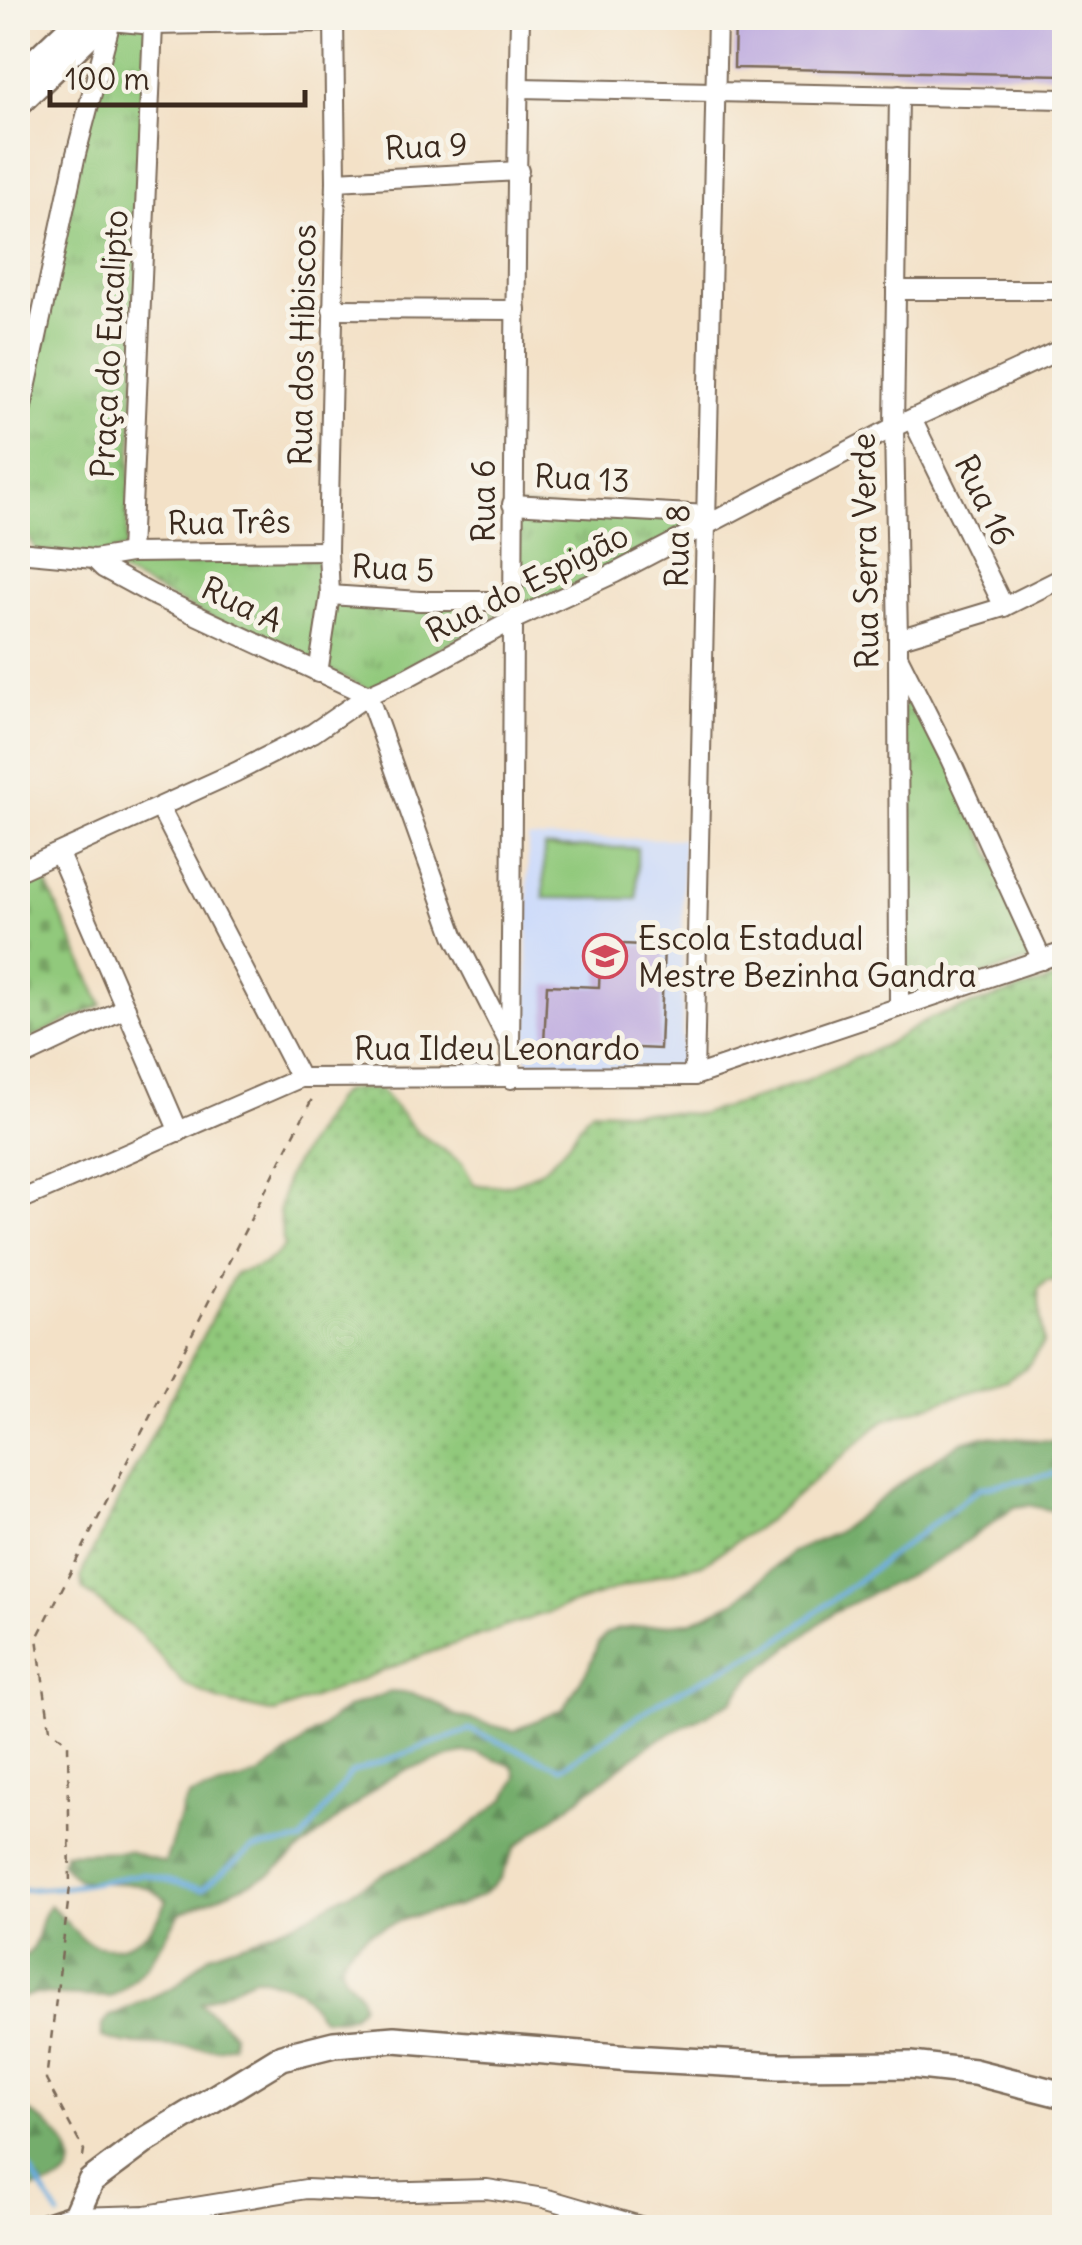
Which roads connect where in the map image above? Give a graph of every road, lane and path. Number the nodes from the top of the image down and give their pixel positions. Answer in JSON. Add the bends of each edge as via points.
{"nodes":[{"id":1,"x":81,"y":18,"type":"edge"},
{"id":2,"x":520,"y":18,"type":"edge"},
{"id":3,"x":717,"y":18,"type":"edge"},
{"id":4,"x":107,"y":19,"type":"edge"},
{"id":5,"x":334,"y":20,"type":"edge"},
{"id":6,"x":153,"y":24,"type":"junction"},
{"id":7,"x":18,"y":78,"type":"edge"},
{"id":8,"x":518,"y":88,"type":"junction"},
{"id":9,"x":713,"y":94,"type":"junction"},
{"id":10,"x":900,"y":95,"type":"junction"},
{"id":11,"x":1064,"y":99,"type":"edge"},
{"id":12,"x":18,"y":103,"type":"edge"},
{"id":13,"x":519,"y":171,"type":"junction"},
{"id":14,"x":336,"y":181,"type":"junction"},
{"id":15,"x":896,"y":290,"type":"junction"},
{"id":16,"x":1064,"y":290,"type":"edge"},
{"id":17,"x":332,"y":309,"type":"junction"},
{"id":18,"x":516,"y":310,"type":"junction"},
{"id":19,"x":1064,"y":348,"type":"edge"},
{"id":20,"x":912,"y":419,"type":"junction"},
{"id":21,"x":18,"y":426,"type":"edge"},
{"id":22,"x":894,"y":428,"type":"junction"},
{"id":23,"x":512,"y":504,"type":"junction"},
{"id":24,"x":708,"y":519,"type":"junction"},
{"id":25,"x":328,"y":551,"type":"junction"},
{"id":26,"x":18,"y":552,"type":"edge"},
{"id":27,"x":130,"y":553,"type":"junction"},
{"id":28,"x":94,"y":560,"type":"junction"},
{"id":29,"x":1064,"y":577,"type":"edge"},
{"id":30,"x":330,"y":595,"type":"junction"},
{"id":31,"x":1004,"y":607,"type":"junction"},
{"id":32,"x":514,"y":610,"type":"junction"},
{"id":33,"x":898,"y":648,"type":"junction"},
{"id":34,"x":318,"y":673,"type":"junction"},
{"id":35,"x":368,"y":695,"type":"junction"},
{"id":36,"x":160,"y":808,"type":"junction"},
{"id":37,"x":59,"y":854,"type":"junction"},
{"id":38,"x":18,"y":871,"type":"edge"},
{"id":39,"x":1064,"y":952,"type":"edge"},
{"id":40,"x":1042,"y":960,"type":"junction"},
{"id":41,"x":899,"y":1006,"type":"junction"},
{"id":42,"x":126,"y":1008,"type":"junction"},
{"id":43,"x":510,"y":1045,"type":"junction"},
{"id":44,"x":18,"y":1059,"type":"edge"},
{"id":45,"x":694,"y":1076,"type":"junction"},
{"id":46,"x":300,"y":1078,"type":"junction"},
{"id":47,"x":323,"y":1078,"type":"junction"},
{"id":48,"x":511,"y":1079,"type":"junction"},
{"id":49,"x":179,"y":1132,"type":"junction"},
{"id":50,"x":18,"y":1201,"type":"edge"},
{"id":51,"x":1064,"y":2095,"type":"edge"},
{"id":52,"x":82,"y":2168,"type":"dead end"},
{"id":53,"x":56,"y":2223,"type":"edge"},
{"id":54,"x":647,"y":2228,"type":"edge"}],
"edges":[{"from":1,"to":7,"type":"street"},
{"from":2,"to":8,"type":"street","name":"Rua 6"},
{"from":3,"to":9,"type":"street","name":"Rua 8"},
{"from":4,"to":6,"type":"street"},
{"from":4,"to":12,"type":"street"},
{"from":4,"to":21,"type":"street","name":"Praça do Eucalipto"},
{"from":5,"to":6,"type":"street"},
{"from":5,"to":14,"type":"street","name":"Rua dos Hibiscos"},
{"from":6,"to":27,"type":"street","name":"Praça do Eucalipto"},
{"from":8,"to":9,"type":"street"},
{"from":8,"to":13,"type":"street","name":"Rua 6"},
{"from":9,"to":10,"type":"street"},
{"from":9,"to":24,"type":"street","name":"Rua 8"},
{"from":10,"to":11,"type":"street"},
{"from":10,"to":15,"type":"street","name":"Rua Serra Verde"},
{"from":13,"to":14,"type":"street","name":"Rua 9"},
{"from":13,"to":18,"type":"street","name":"Rua 6"},
{"from":14,"to":17,"type":"street","name":"Rua dos Hibiscos"},
{"from":15,"to":16,"type":"street"},
{"from":15,"to":22,"type":"street","name":"Rua Serra Verde"},
{"from":17,"to":18,"type":"street"},
{"from":17,"to":25,"type":"street","name":"Rua dos Hibiscos"},
{"from":18,"to":23,"type":"street","name":"Rua 6"},
{"from":19,"to":20,"type":"street","name":"Rua do Espigão"},
{"from":20,"to":22,"type":"street","name":"Rua do Espigão"},
{"from":20,"to":31,"type":"street","name":"Rua 16"},
{"from":22,"to":24,"type":"street","name":"Rua do Espigão"},
{"from":22,"to":33,"type":"street","name":"Rua Serra Verde"},
{"from":23,"to":24,"type":"street","name":"Rua 13"},
{"from":23,"to":32,"type":"street","name":"Rua 6"},
{"from":24,"to":32,"type":"street","name":"Rua do Espigão","via":[[615,573]]},
{"from":24,"to":45,"type":"street","name":"Rua 8"},
{"from":25,"to":27,"type":"street","name":"Rua Três"},
{"from":25,"to":30,"type":"street","name":"Rua dos Hibiscos"},
{"from":26,"to":28,"type":"street"},
{"from":27,"to":28,"type":"street"},
{"from":28,"to":34,"type":"street","name":"Rua A"},
{"from":29,"to":31,"type":"street"},
{"from":30,"to":32,"type":"street","name":"Rua 5"},
{"from":30,"to":34,"type":"street","name":"Rua dos Hibiscos"},
{"from":31,"to":33,"type":"street"},
{"from":32,"to":35,"type":"street","name":"Rua do Espigão"},
{"from":32,"to":43,"type":"street","name":"Rua 6"},
{"from":33,"to":40,"type":"street"},
{"from":33,"to":41,"type":"street","name":"Rua Serra Verde"},
{"from":34,"to":35,"type":"street","name":"Rua A"},
{"from":35,"to":36,"type":"street","name":"Rua do Espigão","via":[[313,733]]},
{"from":35,"to":43,"type":"street","via":[[454,935]]},
{"from":36,"to":37,"type":"street","name":"Rua do Espigão"},
{"from":36,"to":46,"type":"street"},
{"from":37,"to":38,"type":"street","name":"Rua do Espigão"},
{"from":37,"to":42,"type":"street"},
{"from":39,"to":40,"type":"street","name":"Rua Ildeu Leonardo"},
{"from":40,"to":41,"type":"street","name":"Rua Ildeu Leonardo"},
{"from":41,"to":45,"type":"street","name":"Rua Ildeu Leonardo"},
{"from":42,"to":44,"type":"street"},
{"from":42,"to":49,"type":"street"},
{"from":43,"to":48,"type":"street"},
{"from":45,"to":48,"type":"street","name":"Rua Ildeu Leonardo"},
{"from":46,"to":47,"type":"street","name":"Rua Ildeu Leonardo"},
{"from":46,"to":49,"type":"street"},
{"from":47,"to":48,"type":"street","name":"Rua Ildeu Leonardo"},
{"from":47,"to":52,"type":"path","via":[[36,1638],[50,1729],[68,1743],[70,1887],[46,2080],[84,2152]]},
{"from":49,"to":50,"type":"street"},
{"from":51,"to":53,"type":"street","via":[[911,2065],[778,2066],[394,2038],[334,2044],[282,2057],[146,2140],[91,2181]]},
{"from":53,"to":54,"type":"street","via":[[306,2189],[487,2189]]}]}
